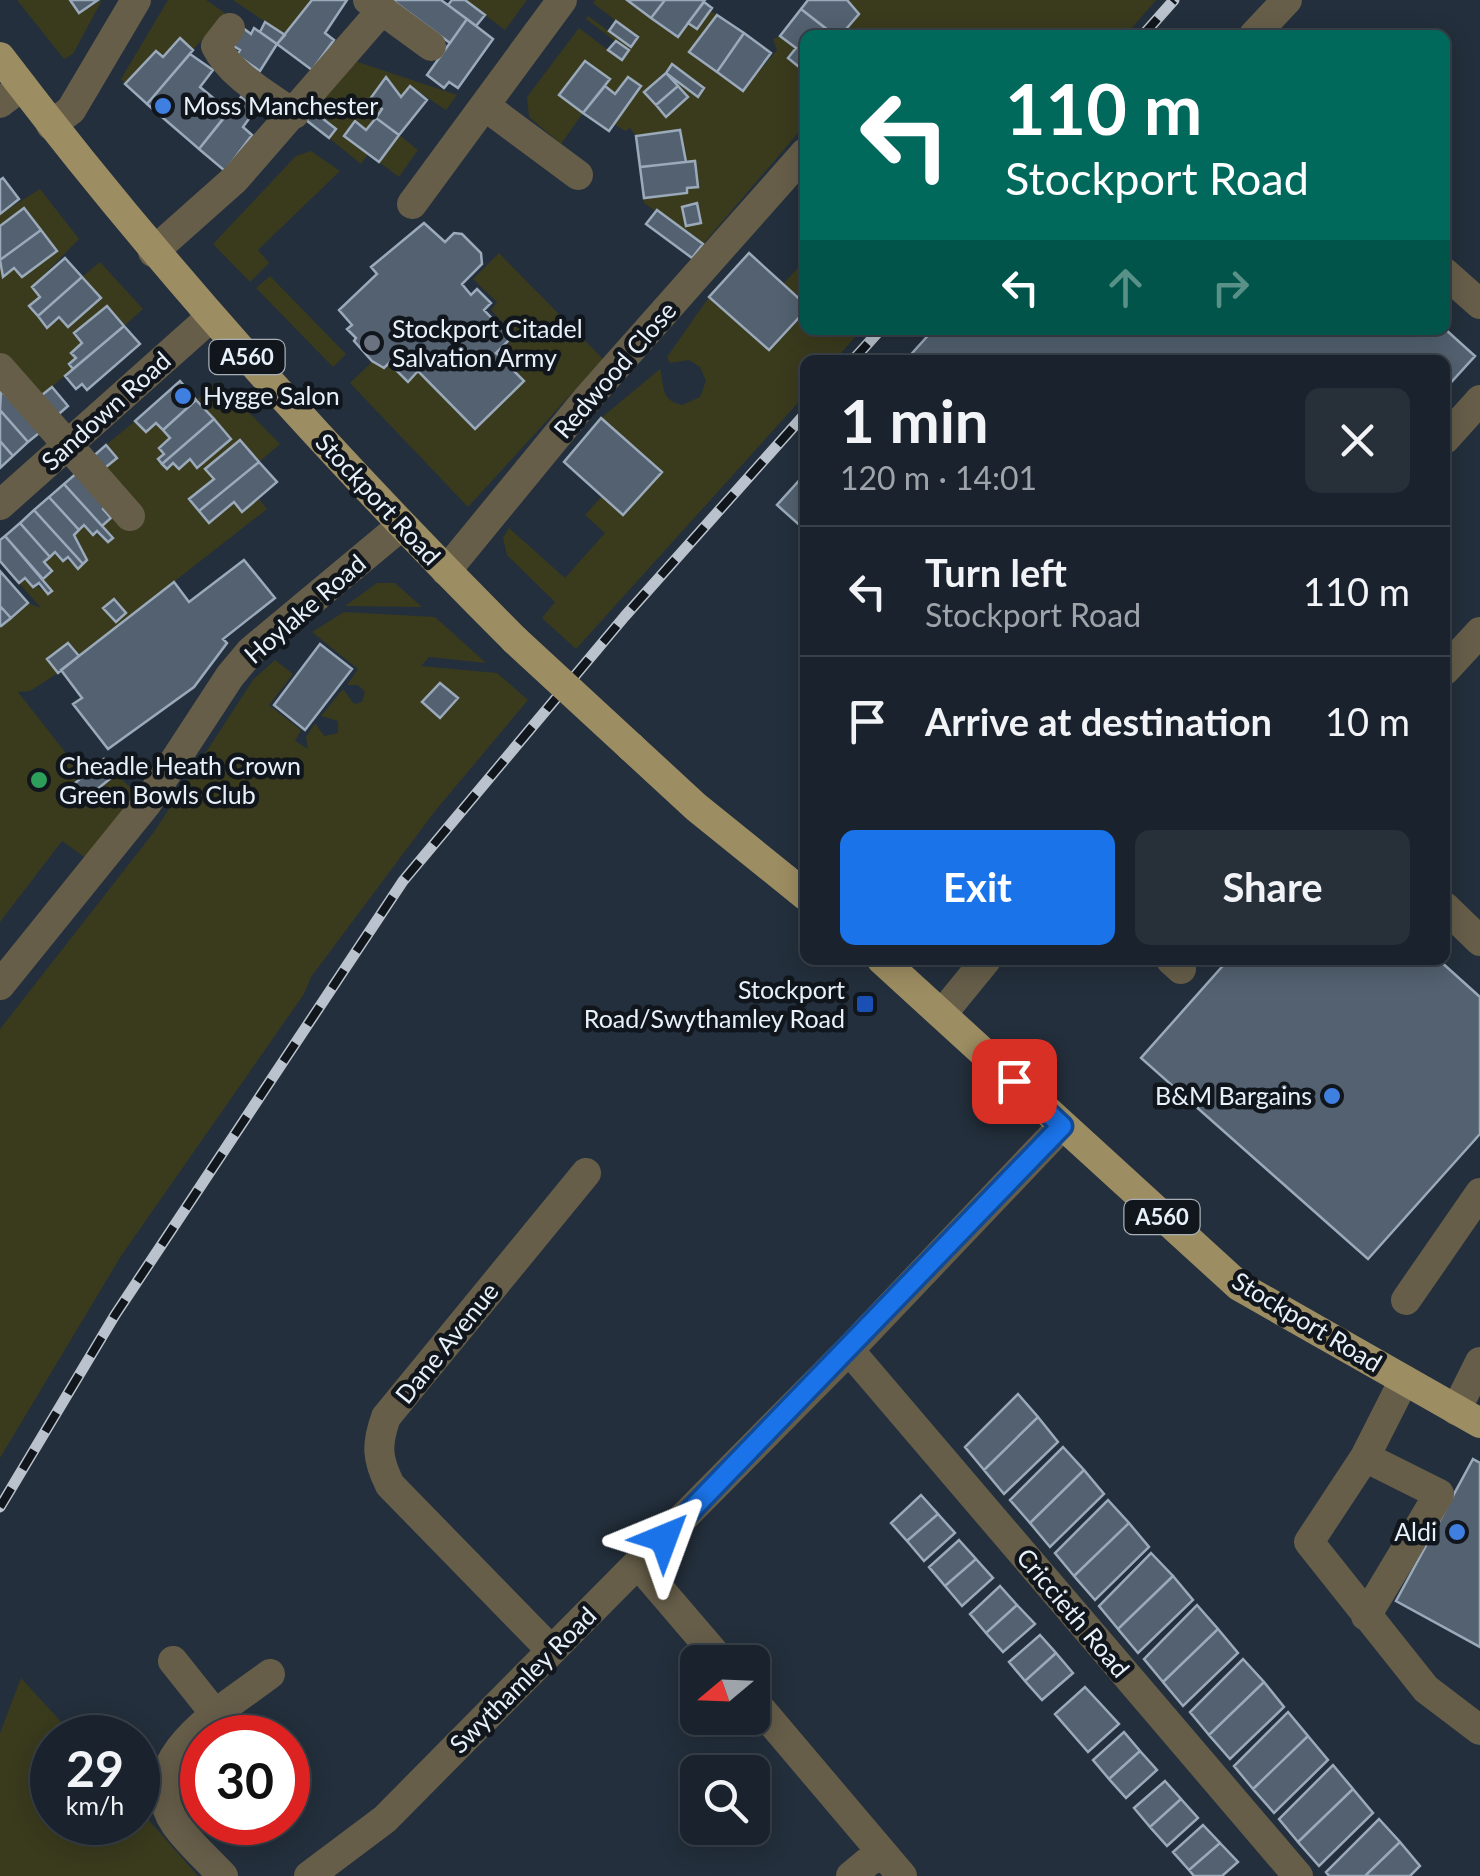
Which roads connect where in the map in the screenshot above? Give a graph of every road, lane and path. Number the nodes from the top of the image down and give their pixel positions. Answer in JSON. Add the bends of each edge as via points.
{"nodes":[{"id":1,"x":136,"y":0,"type":"edge"},
{"id":2,"x":562,"y":0,"type":"edge"},
{"id":3,"x":1287,"y":0,"type":"edge"},
{"id":4,"x":375,"y":5,"type":"edge"},
{"id":5,"x":230,"y":28,"type":"dead end"},
{"id":6,"x":1259,"y":30,"type":"edge"},
{"id":7,"x":432,"y":46,"type":"dead end"},
{"id":8,"x":0,"y":57,"type":"edge"},
{"id":9,"x":11,"y":94,"type":"edge"},
{"id":10,"x":484,"y":106,"type":"junction"},
{"id":11,"x":294,"y":114,"type":"junction"},
{"id":12,"x":51,"y":125,"type":"junction"},
{"id":13,"x":799,"y":171,"type":"edge"},
{"id":14,"x":578,"y":175,"type":"dead end"},
{"id":15,"x":409,"y":196,"type":"dead end"},
{"id":16,"x":152,"y":252,"type":"junction"},
{"id":17,"x":1450,"y":277,"type":"edge"},
{"id":18,"x":1480,"y":304,"type":"edge"},
{"id":19,"x":211,"y":317,"type":"junction"},
{"id":20,"x":0,"y":368,"type":"edge"},
{"id":21,"x":1480,"y":400,"type":"edge"},
{"id":22,"x":1450,"y":433,"type":"edge"},
{"id":23,"x":67,"y":446,"type":"junction"},
{"id":24,"x":0,"y":505,"type":"edge"},
{"id":25,"x":130,"y":516,"type":"dead end"},
{"id":26,"x":402,"y":526,"type":"junction"},
{"id":27,"x":446,"y":571,"type":"junction"},
{"id":28,"x":1480,"y":632,"type":"edge"},
{"id":29,"x":1450,"y":665,"type":"edge"},
{"id":30,"x":800,"y":891,"type":"edge"},
{"id":31,"x":1450,"y":913,"type":"edge"},
{"id":32,"x":1480,"y":941,"type":"edge"},
{"id":33,"x":888,"y":965,"type":"edge"},
{"id":34,"x":982,"y":965,"type":"edge"},
{"id":35,"x":0,"y":986,"type":"edge"},
{"id":36,"x":942,"y":1014,"type":"junction"},
{"id":37,"x":1062,"y":1126,"type":"junction"},
{"id":38,"x":586,"y":1174,"type":"dead end"},
{"id":39,"x":1480,"y":1193,"type":"edge"},
{"id":40,"x":1406,"y":1300,"type":"dead end"},
{"id":41,"x":849,"y":1350,"type":"junction"},
{"id":42,"x":1480,"y":1362,"type":"edge"},
{"id":43,"x":1404,"y":1380,"type":"junction"},
{"id":44,"x":1468,"y":1417,"type":"edge"},
{"id":45,"x":1366,"y":1457,"type":"junction"},
{"id":46,"x":639,"y":1565,"type":"junction"},
{"id":47,"x":1366,"y":1616,"type":"junction"},
{"id":48,"x":707,"y":1645,"type":"edge"},
{"id":49,"x":552,"y":1650,"type":"junction"},
{"id":50,"x":174,"y":1661,"type":"dead end"},
{"id":51,"x":270,"y":1674,"type":"dead end"},
{"id":52,"x":216,"y":1715,"type":"joint"},
{"id":53,"x":770,"y":1720,"type":"edge"},
{"id":54,"x":1480,"y":1730,"type":"edge"},
{"id":55,"x":180,"y":1752,"type":"edge"},
{"id":56,"x":180,"y":1828,"type":"edge"},
{"id":57,"x":195,"y":1845,"type":"edge"},
{"id":58,"x":881,"y":1851,"type":"junction"},
{"id":59,"x":223,"y":1876,"type":"edge"},
{"id":60,"x":309,"y":1876,"type":"edge"},
{"id":61,"x":852,"y":1876,"type":"edge"},
{"id":62,"x":902,"y":1876,"type":"edge"},
{"id":63,"x":1298,"y":1876,"type":"edge"}],
"edges":[{"from":1,"to":12,"type":"street","via":[[70,110]]},
{"from":2,"to":10,"type":"street"},
{"from":3,"to":6,"type":"street"},
{"from":4,"to":7,"type":"street"},
{"from":4,"to":11,"type":"street"},
{"from":5,"to":11,"type":"street","via":[[218,52]]},
{"from":8,"to":9,"type":"main road","name":"Stockport Road","number":"A560"},
{"from":9,"to":12,"type":"main road","name":"Stockport Road","number":"A560"},
{"from":10,"to":14,"type":"street"},
{"from":10,"to":15,"type":"street"},
{"from":11,"to":16,"type":"street"},
{"from":12,"to":16,"type":"main road","name":"Stockport Road","number":"A560"},
{"from":13,"to":27,"type":"street","name":"Redwood Close","via":[[588,399]]},
{"from":16,"to":19,"type":"main road","name":"Stockport Road","number":"A560"},
{"from":17,"to":18,"type":"street"},
{"from":19,"to":23,"type":"street","name":"Sandown Road"},
{"from":19,"to":26,"type":"main road","name":"Stockport Road","number":"A560"},
{"from":20,"to":23,"type":"street"},
{"from":21,"to":22,"type":"street"},
{"from":23,"to":24,"type":"street","name":"Sandown Road"},
{"from":23,"to":25,"type":"street"},
{"from":26,"to":27,"type":"main road","name":"Stockport Road","number":"A560"},
{"from":26,"to":35,"type":"street","name":"Hoylake Road","via":[[251,651],[147,802]]},
{"from":27,"to":30,"type":"main road","name":"Stockport Road","number":"A560","bridge":true,"via":[[696,807]]},
{"from":28,"to":29,"type":"street"},
{"from":31,"to":32,"type":"street"},
{"from":33,"to":36,"type":"main road","name":"Stockport Road","number":"A560"},
{"from":34,"to":36,"type":"street"},
{"from":36,"to":37,"type":"main road","name":"Stockport Road","number":"A560"},
{"from":37,"to":41,"type":"street","name":"Swythamley Road"},
{"from":37,"to":43,"type":"main road","name":"Stockport Road","number":"A560","via":[[1239,1286]]},
{"from":38,"to":49,"type":"street","name":"Dane Avenue","via":[[386,1417],[378,1439],[378,1460],[390,1485]]},
{"from":39,"to":40,"type":"street"},
{"from":41,"to":46,"type":"street","name":"Swythamley Road"},
{"from":41,"to":63,"type":"street","name":"Criccieth Road"},
{"from":42,"to":44,"type":"street"},
{"from":43,"to":44,"type":"main road","name":"Stockport Road","number":"A560"},
{"from":43,"to":45,"type":"street"},
{"from":45,"to":47,"type":"street","via":[[1309,1542]]},
{"from":45,"to":47,"type":"street","via":[[1439,1494]]},
{"from":46,"to":48,"type":"street"},
{"from":46,"to":49,"type":"street","name":"Swythamley Road"},
{"from":47,"to":54,"type":"street","via":[[1426,1688]]},
{"from":49,"to":60,"type":"street","name":"Swythamley Road","via":[[385,1819]]},
{"from":50,"to":52,"type":"street"},
{"from":51,"to":52,"type":"street"},
{"from":53,"to":58,"type":"street"},
{"from":55,"to":56,"type":"street","via":[[163,1780],[164,1798]]},
{"from":57,"to":59,"type":"street"},
{"from":58,"to":61,"type":"street"},
{"from":58,"to":62,"type":"street"}]}
